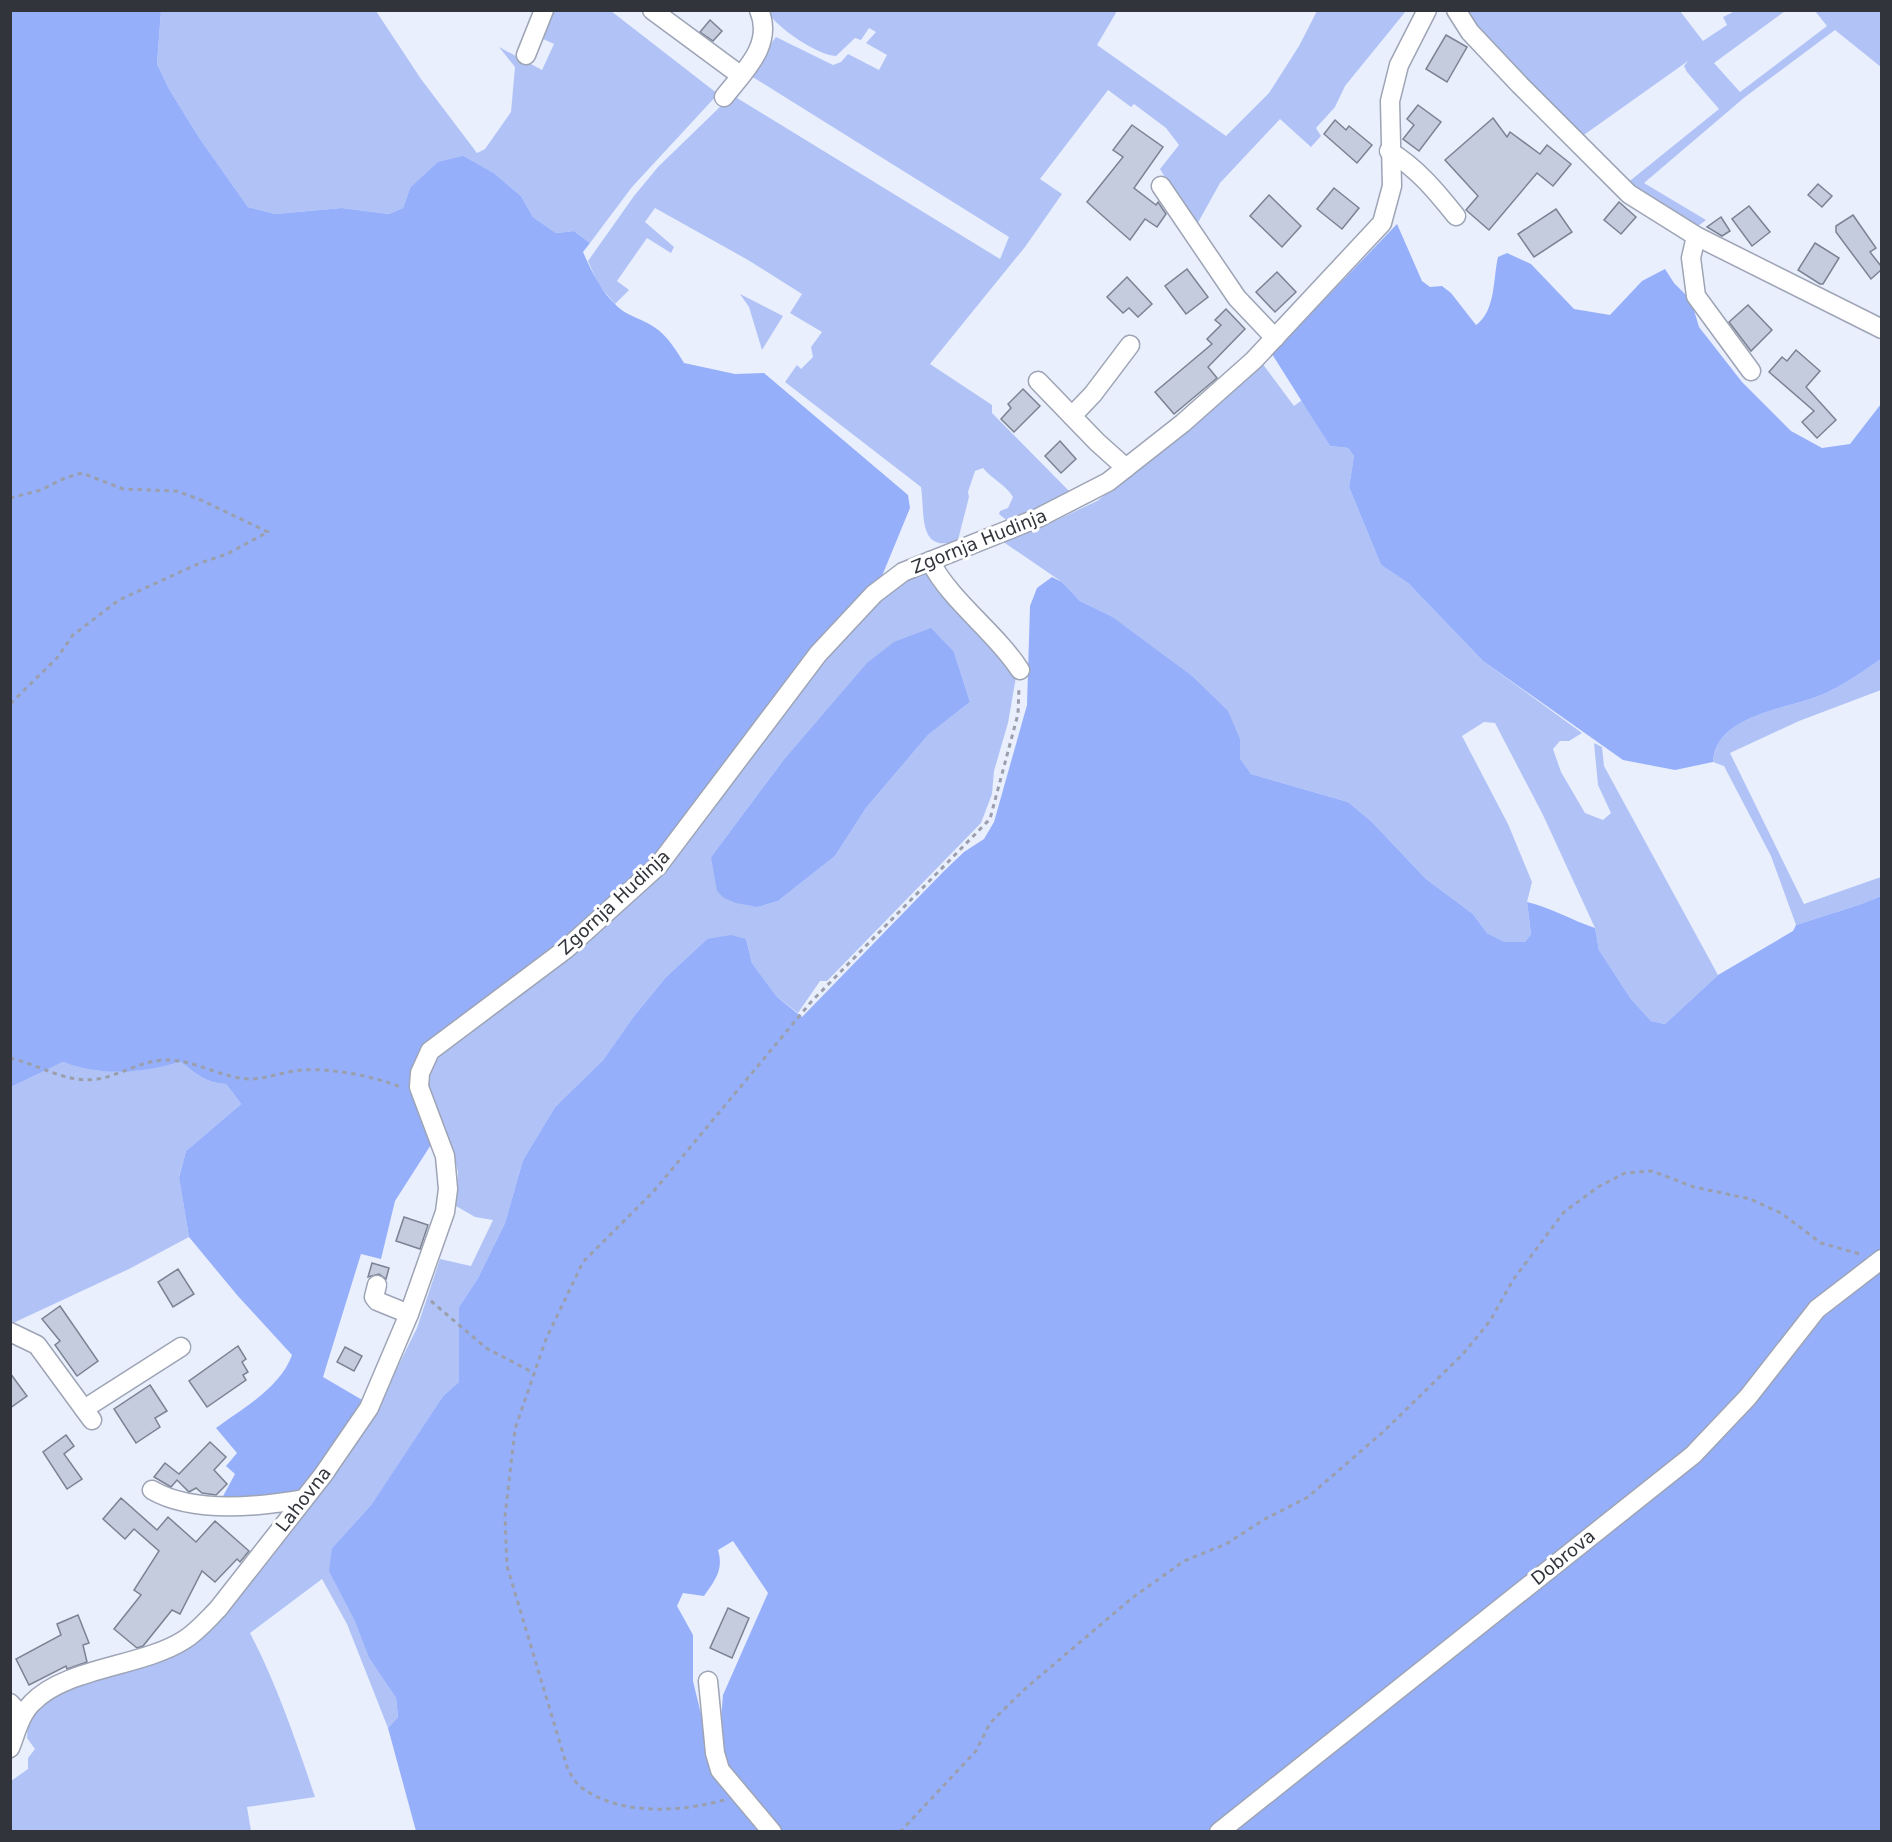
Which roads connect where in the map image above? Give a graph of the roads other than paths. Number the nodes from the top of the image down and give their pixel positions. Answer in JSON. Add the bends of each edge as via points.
{"nodes":[{"id":1,"x":544,"y":10,"type":"edge"},
{"id":2,"x":652,"y":10,"type":"edge"},
{"id":3,"x":759,"y":10,"type":"edge"},
{"id":4,"x":1427,"y":10,"type":"edge"},
{"id":5,"x":1456,"y":10,"type":"edge"},
{"id":6,"x":526,"y":54,"type":"dead end"},
{"id":7,"x":740,"y":75,"type":"junction"},
{"id":8,"x":724,"y":97,"type":"dead end"},
{"id":9,"x":1389,"y":151,"type":"junction"},
{"id":10,"x":1161,"y":186,"type":"dead end"},
{"id":11,"x":1456,"y":216,"type":"dead end"},
{"id":12,"x":1696,"y":236,"type":"junction"},
{"id":13,"x":1881,"y":329,"type":"edge"},
{"id":14,"x":1275,"y":338,"type":"junction"},
{"id":15,"x":1130,"y":345,"type":"dead end"},
{"id":16,"x":1751,"y":371,"type":"dead end"},
{"id":17,"x":1038,"y":381,"type":"dead end"},
{"id":18,"x":1072,"y":416,"type":"junction"},
{"id":19,"x":1126,"y":468,"type":"junction"},
{"id":20,"x":930,"y":561,"type":"junction"},
{"id":21,"x":1020,"y":670,"type":"road end"},
{"id":22,"x":439,"y":1135,"type":"joint"},
{"id":23,"x":1878,"y":1261,"type":"edge"},
{"id":24,"x":377,"y":1285,"type":"dead end"},
{"id":25,"x":409,"y":1314,"type":"junction"},
{"id":26,"x":10,"y":1332,"type":"edge"},
{"id":27,"x":181,"y":1347,"type":"dead end"},
{"id":28,"x":152,"y":1490,"type":"dead end"},
{"id":29,"x":304,"y":1499,"type":"junction"},
{"id":30,"x":708,"y":1681,"type":"dead end"},
{"id":31,"x":14,"y":1708,"type":"edge"},
{"id":32,"x":10,"y":1748,"type":"edge"},
{"id":33,"x":772,"y":1832,"type":"edge"},
{"id":34,"x":1220,"y":1832,"type":"edge"}],
"edges":[{"from":1,"to":6,"type":"street"},
{"from":2,"to":7,"type":"street"},
{"from":3,"to":7,"type":"street","via":[[764,36],[760,49]]},
{"from":4,"to":9,"type":"street","name":"Zgornja Hudinja","via":[[1399,65],[1390,101]]},
{"from":5,"to":12,"type":"street","via":[[1470,32],[1629,194]]},
{"from":7,"to":8,"type":"street"},
{"from":9,"to":11,"type":"street","via":[[1408,162]]},
{"from":9,"to":14,"type":"street","name":"Zgornja Hudinja","via":[[1392,186],[1382,223]]},
{"from":10,"to":14,"type":"street","via":[[1237,298]]},
{"from":12,"to":13,"type":"street"},
{"from":12,"to":16,"type":"street","via":[[1691,258],[1696,296]]},
{"from":14,"to":19,"type":"street","name":"Zgornja Hudinja","via":[[1227,384]]},
{"from":15,"to":18,"type":"street"},
{"from":17,"to":18,"type":"street"},
{"from":18,"to":19,"type":"street"},
{"from":19,"to":20,"type":"street","name":"Zgornja Hudinja","via":[[1108,482],[1038,518]]},
{"from":20,"to":21,"type":"street","via":[[990,636],[1007,649]]},
{"from":20,"to":22,"type":"street","name":"Zgornja Hudinja","via":[[903,572],[874,594],[818,654],[658,866],[566,949],[430,1051],[420,1073],[419,1087]]},
{"from":22,"to":25,"type":"street","name":"Lahovna","via":[[446,1167],[445,1212]]},
{"from":23,"to":34,"type":"street","name":"Dobrova","via":[[1817,1309],[1748,1396],[1693,1455]]},
{"from":24,"to":25,"type":"street","via":[[377,1301]]},
{"from":25,"to":29,"type":"street","name":"Lahovna","via":[[369,1408]]},
{"from":26,"to":27,"type":"street","via":[[37,1345],[88,1415]]},
{"from":28,"to":29,"type":"street","via":[[165,1498],[234,1506],[261,1507]]},
{"from":29,"to":31,"type":"street","name":"Lahovna","via":[[218,1609],[183,1641],[66,1681]]},
{"from":30,"to":33,"type":"street","via":[[720,1770]]},
{"from":31,"to":32,"type":"street","name":"Lahovna"}]}
